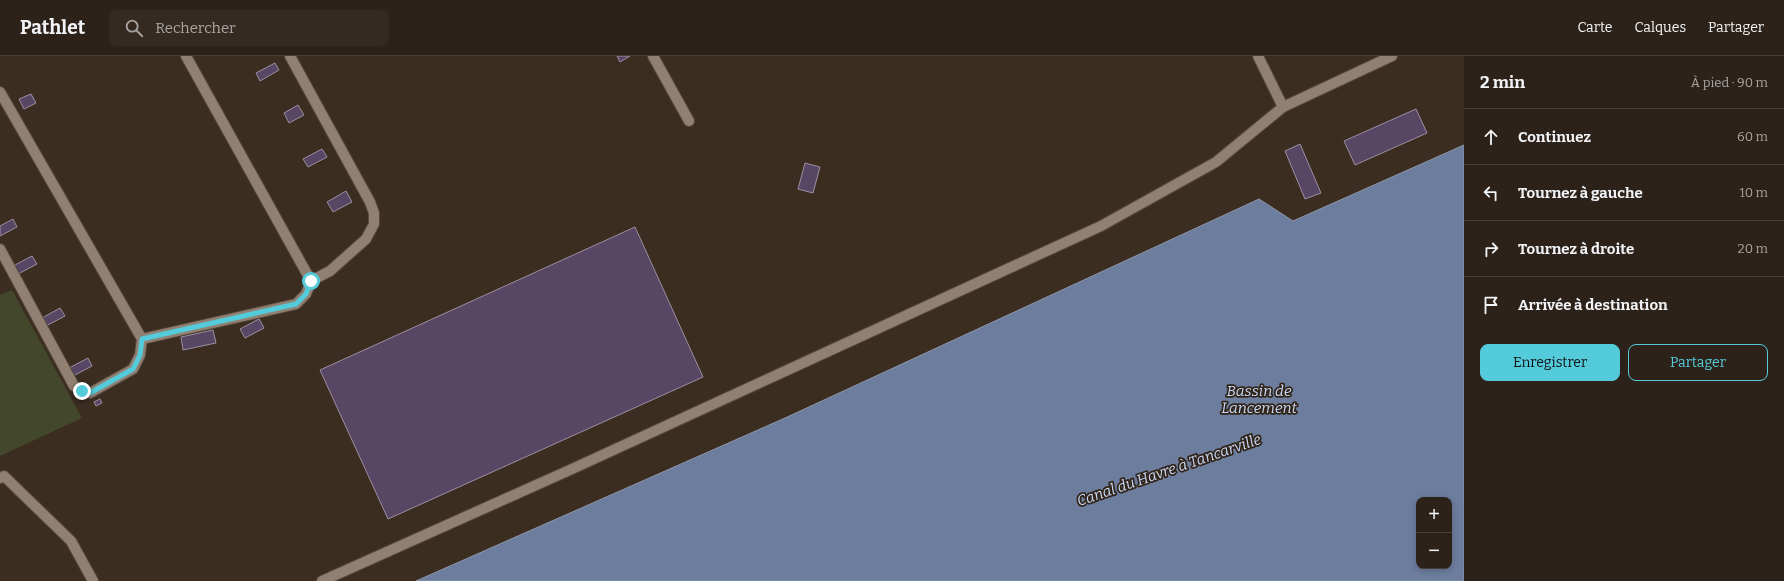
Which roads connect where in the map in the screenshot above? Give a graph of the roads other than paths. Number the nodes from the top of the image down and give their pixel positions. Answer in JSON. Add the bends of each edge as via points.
{"nodes":[{"id":1,"x":186,"y":56,"type":"edge"},
{"id":2,"x":290,"y":56,"type":"edge"},
{"id":3,"x":653,"y":56,"type":"edge"},
{"id":4,"x":1258,"y":56,"type":"edge"},
{"id":5,"x":1392,"y":56,"type":"edge"},
{"id":6,"x":0,"y":92,"type":"edge"},
{"id":7,"x":1283,"y":107,"type":"junction"},
{"id":8,"x":688,"y":121,"type":"dead end"},
{"id":9,"x":0,"y":249,"type":"edge"},
{"id":10,"x":311,"y":281,"type":"junction"},
{"id":11,"x":142,"y":339,"type":"junction"},
{"id":12,"x":0,"y":478,"type":"edge"},
{"id":13,"x":93,"y":581,"type":"edge"},
{"id":14,"x":322,"y":581,"type":"edge"}],
"edges":[{"from":1,"to":10,"type":"lane"},
{"from":2,"to":10,"type":"lane","via":[[374,213],[374,224],[366,239],[330,271]]},
{"from":3,"to":8,"type":"lane"},
{"from":4,"to":7,"type":"lane"},
{"from":5,"to":7,"type":"lane"},
{"from":6,"to":11,"type":"lane"},
{"from":7,"to":14,"type":"lane","via":[[1216,162],[1101,226]]},
{"from":9,"to":11,"type":"lane","via":[[74,386],[90,393],[133,369],[140,355]]},
{"from":10,"to":11,"type":"lane","via":[[306,294],[296,304]]},
{"from":12,"to":13,"type":"lane","via":[[4,476],[71,541]]}]}
